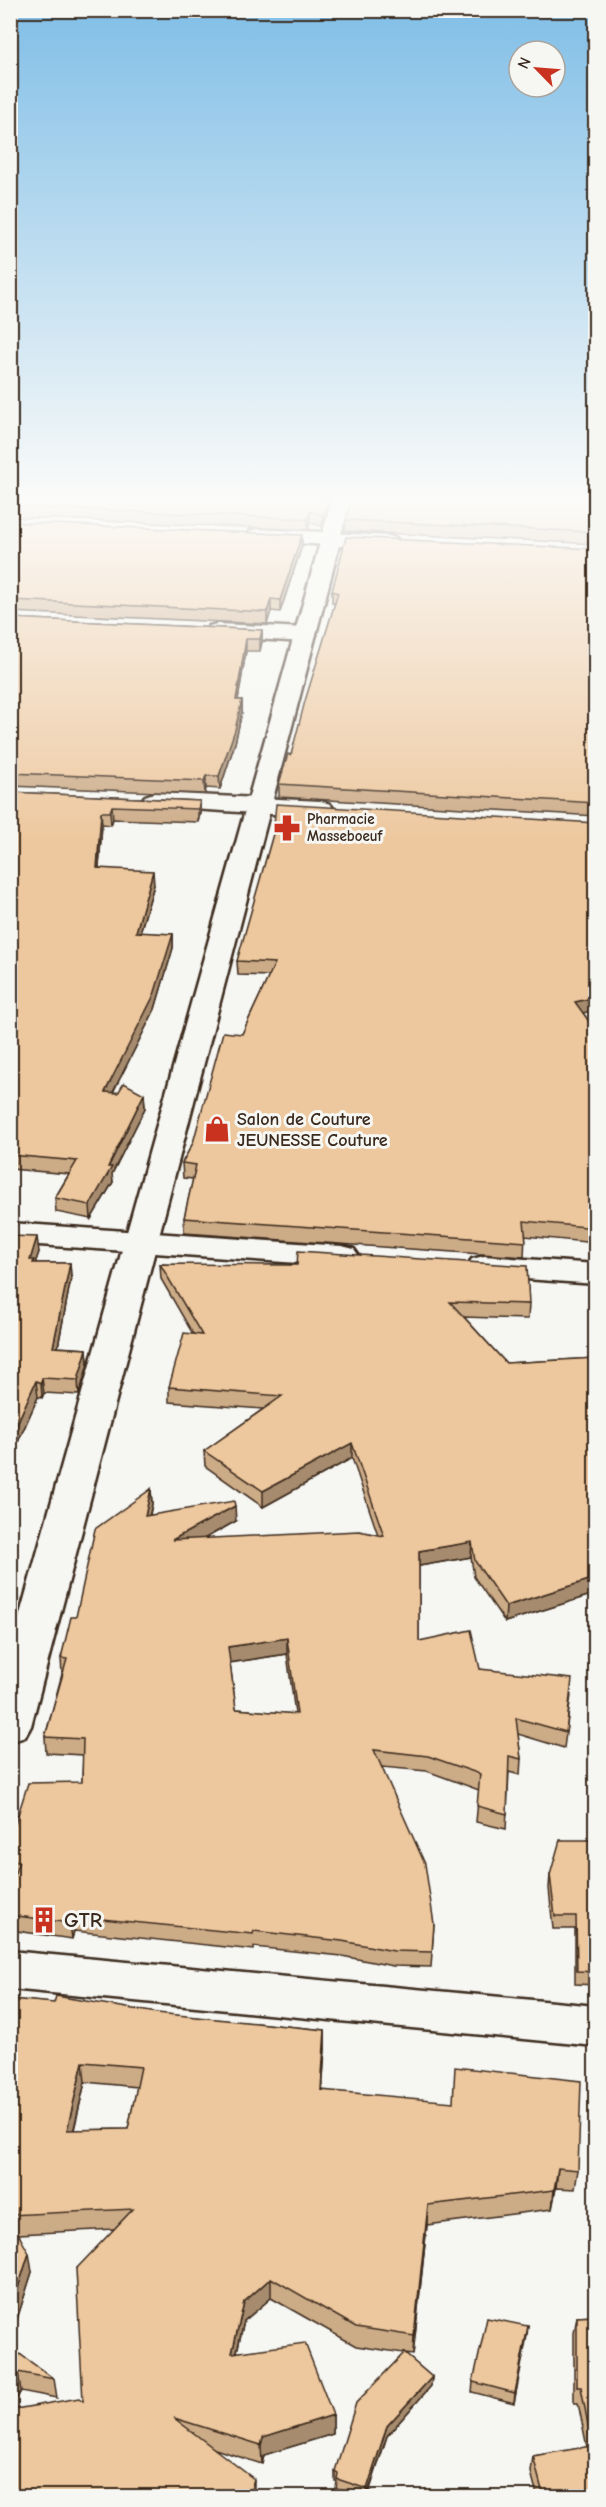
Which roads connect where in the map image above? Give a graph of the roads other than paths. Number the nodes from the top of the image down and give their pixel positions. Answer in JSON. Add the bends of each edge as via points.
{"nodes":[{"id":1,"x":311,"y":613,"type":"edge"},
{"id":2,"x":199,"y":630,"type":"edge"},
{"id":3,"x":305,"y":635,"type":"junction"},
{"id":4,"x":129,"y":800,"type":"edge"},
{"id":5,"x":259,"y":806,"type":"junction"},
{"id":6,"x":340,"y":810,"type":"edge"},
{"id":7,"x":10,"y":1233,"type":"edge"},
{"id":8,"x":142,"y":1243,"type":"junction"},
{"id":9,"x":369,"y":1258,"type":"edge"},
{"id":10,"x":452,"y":1264,"type":"edge"},
{"id":11,"x":596,"y":1274,"type":"edge"},
{"id":12,"x":10,"y":1726,"type":"edge"},
{"id":13,"x":10,"y":1970,"type":"edge"},
{"id":14,"x":596,"y":2026,"type":"edge"}],
"edges":[{"from":1,"to":3,"type":"main road"},
{"from":2,"to":3,"type":"main road"},
{"from":3,"to":5,"type":"main road"},
{"from":4,"to":5,"type":"main road"},
{"from":5,"to":6,"type":"main road"},
{"from":5,"to":8,"type":"main road"},
{"from":7,"to":8,"type":"main road"},
{"from":8,"to":9,"type":"main road"},
{"from":8,"to":12,"type":"main road"},
{"from":10,"to":11,"type":"main road"},
{"from":13,"to":14,"type":"main road"}]}
